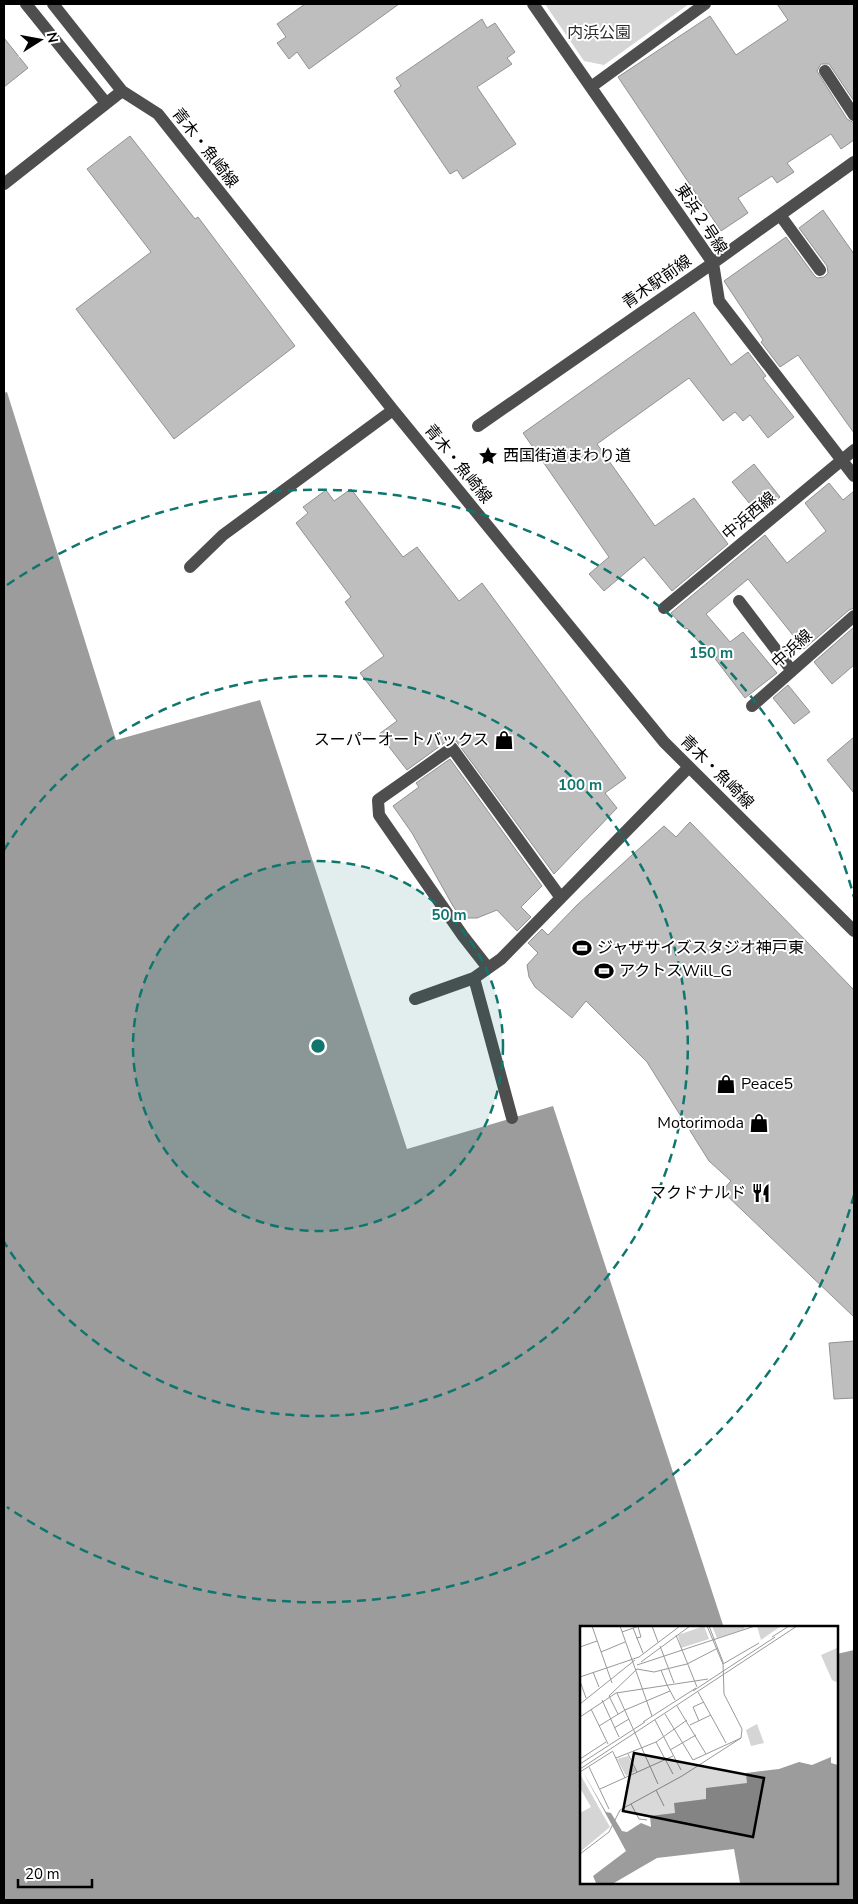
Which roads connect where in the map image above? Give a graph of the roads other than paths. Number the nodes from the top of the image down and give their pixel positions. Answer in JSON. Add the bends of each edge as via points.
{"nodes":[{"id":1,"x":26,"y":4,"type":"edge"},
{"id":2,"x":53,"y":4,"type":"edge"},
{"id":3,"x":533,"y":4,"type":"edge"},
{"id":4,"x":704,"y":4,"type":"edge"},
{"id":5,"x":825,"y":71,"type":"dead end"},
{"id":6,"x":591,"y":87,"type":"junction"},
{"id":7,"x":122,"y":91,"type":"junction"},
{"id":8,"x":106,"y":103,"type":"junction"},
{"id":9,"x":854,"y":115,"type":"edge"},
{"id":10,"x":854,"y":162,"type":"edge"},
{"id":11,"x":4,"y":184,"type":"edge"},
{"id":12,"x":780,"y":215,"type":"junction"},
{"id":13,"x":713,"y":263,"type":"junction"},
{"id":14,"x":820,"y":270,"type":"dead end"},
{"id":15,"x":393,"y":410,"type":"junction"},
{"id":16,"x":478,"y":426,"type":"dead end"},
{"id":17,"x":854,"y":450,"type":"edge"},
{"id":18,"x":842,"y":460,"type":"junction"},
{"id":19,"x":854,"y":476,"type":"edge"},
{"id":20,"x":190,"y":567,"type":"dead end"},
{"id":21,"x":739,"y":601,"type":"dead end"},
{"id":22,"x":664,"y":608,"type":"dead end"},
{"id":23,"x":854,"y":616,"type":"edge"},
{"id":24,"x":792,"y":671,"type":"junction"},
{"id":25,"x":752,"y":706,"type":"dead end"},
{"id":26,"x":689,"y":767,"type":"junction"},
{"id":27,"x":561,"y":898,"type":"junction"},
{"id":28,"x":854,"y":931,"type":"edge"},
{"id":29,"x":488,"y":968,"type":"junction"},
{"id":30,"x":474,"y":978,"type":"junction"},
{"id":31,"x":415,"y":999,"type":"dead end"},
{"id":32,"x":512,"y":1118,"type":"dead end"}],
"edges":[{"from":1,"to":8,"type":"street"},
{"from":2,"to":7,"type":"street","name":"青木・魚崎線"},
{"from":3,"to":6,"type":"street","name":"東浜２号線"},
{"from":4,"to":6,"type":"street"},
{"from":5,"to":9,"type":"street"},
{"from":6,"to":13,"type":"street","name":"東浜２号線"},
{"from":7,"to":8,"type":"street"},
{"from":7,"to":15,"type":"street","name":"青木・魚崎線","via":[[158,114]]},
{"from":8,"to":11,"type":"street"},
{"from":10,"to":12,"type":"street","name":"青木駅前線"},
{"from":12,"to":13,"type":"street","name":"青木駅前線"},
{"from":12,"to":14,"type":"street"},
{"from":13,"to":16,"type":"street","name":"青木駅前線"},
{"from":13,"to":18,"type":"street","name":"東浜２号線","via":[[719,301]]},
{"from":15,"to":20,"type":"street","via":[[224,535]]},
{"from":15,"to":26,"type":"street","name":"青木・魚崎線","via":[[664,742]]},
{"from":17,"to":18,"type":"street","name":"中浜西線"},
{"from":18,"to":19,"type":"street","name":"東浜２号線"},
{"from":18,"to":22,"type":"street","name":"中浜西線"},
{"from":21,"to":24,"type":"street"},
{"from":23,"to":24,"type":"street","name":"中浜線"},
{"from":24,"to":25,"type":"street","name":"中浜線"},
{"from":26,"to":27,"type":"street"},
{"from":26,"to":28,"type":"street","name":"青木・魚崎線"},
{"from":27,"to":29,"type":"street","via":[[501,959]]},
{"from":27,"to":29,"type":"street","via":[[452,748],[378,800],[379,816]]},
{"from":29,"to":30,"type":"street"},
{"from":30,"to":31,"type":"street"},
{"from":30,"to":32,"type":"street"}]}
